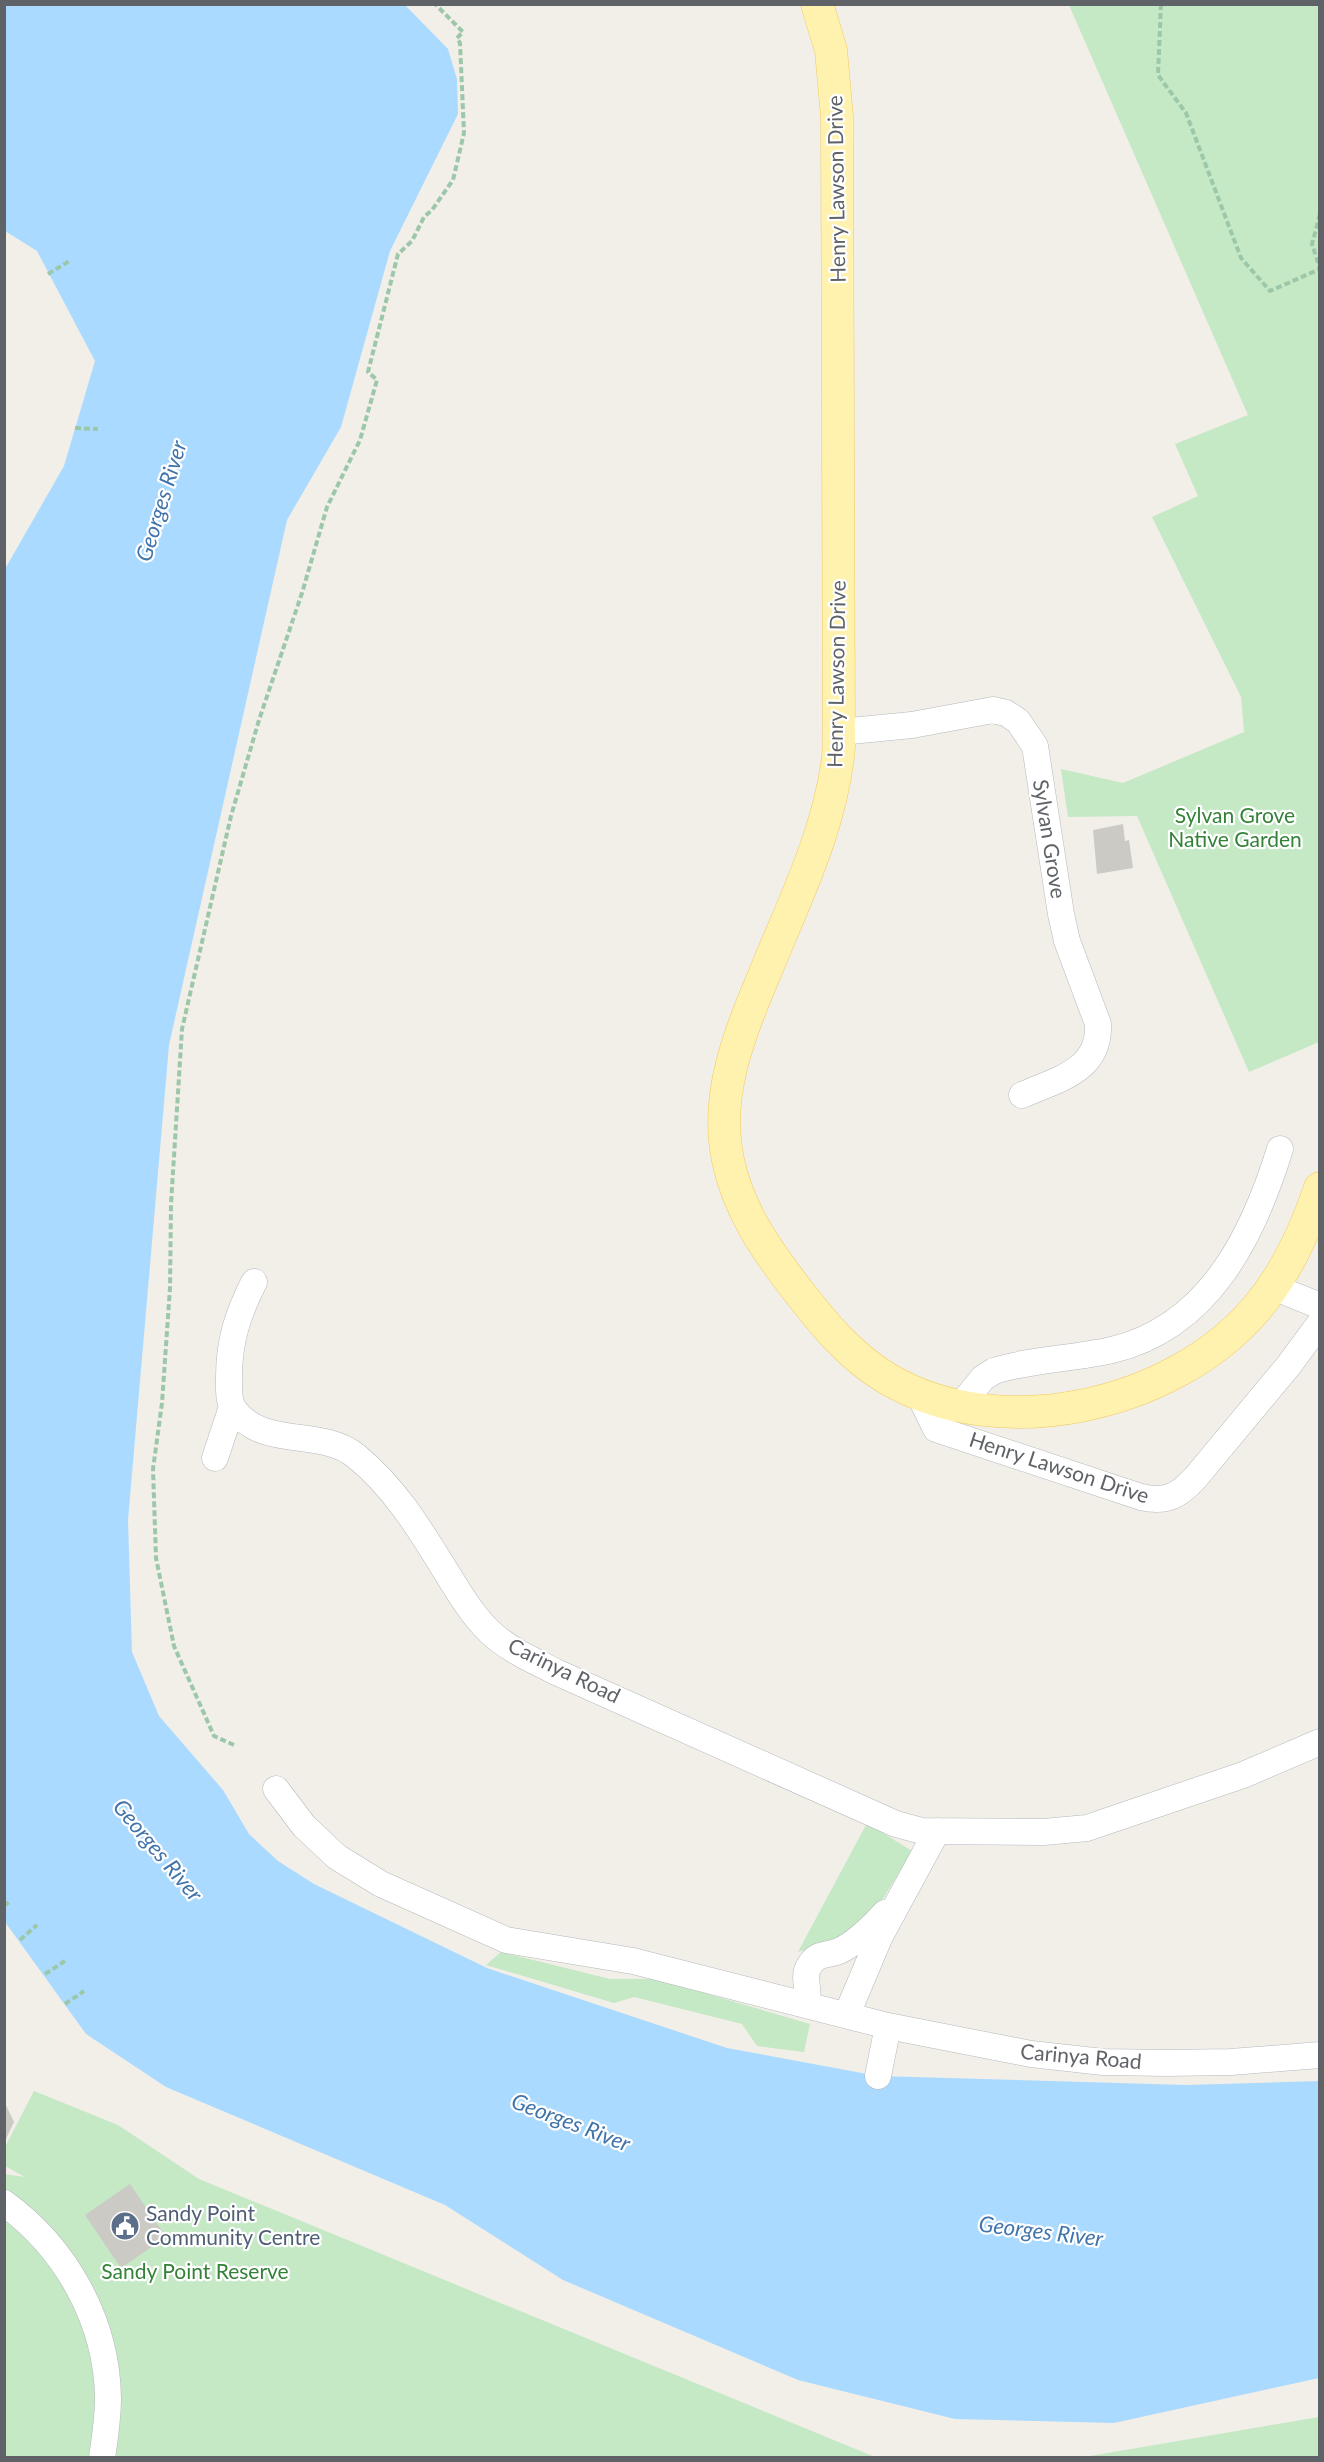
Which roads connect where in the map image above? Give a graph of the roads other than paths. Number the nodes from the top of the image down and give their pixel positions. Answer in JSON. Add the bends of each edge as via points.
{"nodes":[{"id":1,"x":817,"y":4,"type":"edge"},
{"id":2,"x":840,"y":732,"type":"junction"},
{"id":3,"x":1022,"y":1095,"type":"dead end"},
{"id":4,"x":1280,"y":1149,"type":"dead end"},
{"id":5,"x":1320,"y":1188,"type":"edge"},
{"id":6,"x":254,"y":1282,"type":"dead end"},
{"id":7,"x":1273,"y":1287,"type":"junction"},
{"id":8,"x":1320,"y":1306,"type":"edge"},
{"id":9,"x":1320,"y":1323,"type":"edge"},
{"id":10,"x":919,"y":1394,"type":"junction"},
{"id":11,"x":960,"y":1406,"type":"junction"},
{"id":12,"x":232,"y":1407,"type":"junction"},
{"id":13,"x":215,"y":1458,"type":"dead end"},
{"id":14,"x":1320,"y":1742,"type":"edge"},
{"id":15,"x":276,"y":1789,"type":"dead end"},
{"id":16,"x":937,"y":1831,"type":"junction"},
{"id":17,"x":902,"y":1895,"type":"junction"},
{"id":18,"x":808,"y":2001,"type":"junction"},
{"id":19,"x":847,"y":2014,"type":"junction"},
{"id":20,"x":888,"y":2026,"type":"junction"},
{"id":21,"x":1320,"y":2055,"type":"edge"},
{"id":22,"x":878,"y":2076,"type":"dead end"},
{"id":23,"x":4,"y":2203,"type":"edge"},
{"id":24,"x":102,"y":2457,"type":"edge"}],
"edges":[{"from":1,"to":2,"type":"main road","name":"Henry Lawson Drive","via":[[831,50],[837,117]]},
{"from":2,"to":3,"type":"street","name":"Sylvan Grove","via":[[912,725],[993,710],[1018,721],[1035,746],[1060,914],[1099,1037],[1095,1049],[1078,1070]]},
{"from":2,"to":10,"type":"main road","name":"Henry Lawson Drive","via":[[834,790],[824,828],[736,1046],[724,1107],[725,1142],[746,1215],[796,1289],[850,1351],[878,1372]]},
{"from":4,"to":11,"type":"street","via":[[1247,1237],[1215,1285],[1196,1304],[1133,1344],[994,1371],[983,1378]]},
{"from":5,"to":7,"type":"main road","name":"Henry Lawson Drive","via":[[1297,1246]]},
{"from":6,"to":12,"type":"street","via":[[230,1341]]},
{"from":7,"to":8,"type":"street"},
{"from":7,"to":11,"type":"main road","name":"Henry Lawson Drive","via":[[1232,1333],[1207,1352],[1125,1394],[1078,1406],[1033,1411]]},
{"from":9,"to":10,"type":"street","name":"Henry Lawson Drive","via":[[1185,1489],[1164,1500],[1141,1497],[936,1429]]},
{"from":10,"to":11,"type":"main road","name":"Henry Lawson Drive"},
{"from":12,"to":13,"type":"street"},
{"from":12,"to":16,"type":"street","name":"Carinya Road","via":[[255,1428],[339,1444],[355,1455],[396,1496],[471,1610],[507,1647],[896,1824]]},
{"from":14,"to":16,"type":"street","name":"Carinya Road","via":[[1243,1775],[1087,1828],[1044,1832]]},
{"from":15,"to":18,"type":"street","name":"Carinya Road","via":[[304,1826],[337,1857],[381,1884],[506,1940],[633,1961]]},
{"from":16,"to":17,"type":"street"},
{"from":17,"to":18,"type":"street","via":[[874,1925],[838,1952],[816,1958],[807,1970]]},
{"from":17,"to":19,"type":"street","via":[[868,1960]]},
{"from":18,"to":19,"type":"street","name":"Carinya Road"},
{"from":19,"to":20,"type":"street","name":"Carinya Road"},
{"from":20,"to":21,"type":"street","name":"Carinya Road","via":[[1031,2055],[1103,2062],[1231,2062]]},
{"from":20,"to":22,"type":"street"},
{"from":23,"to":24,"type":"street","via":[[44,2236],[57,2253],[93,2321],[107,2384]]}]}
